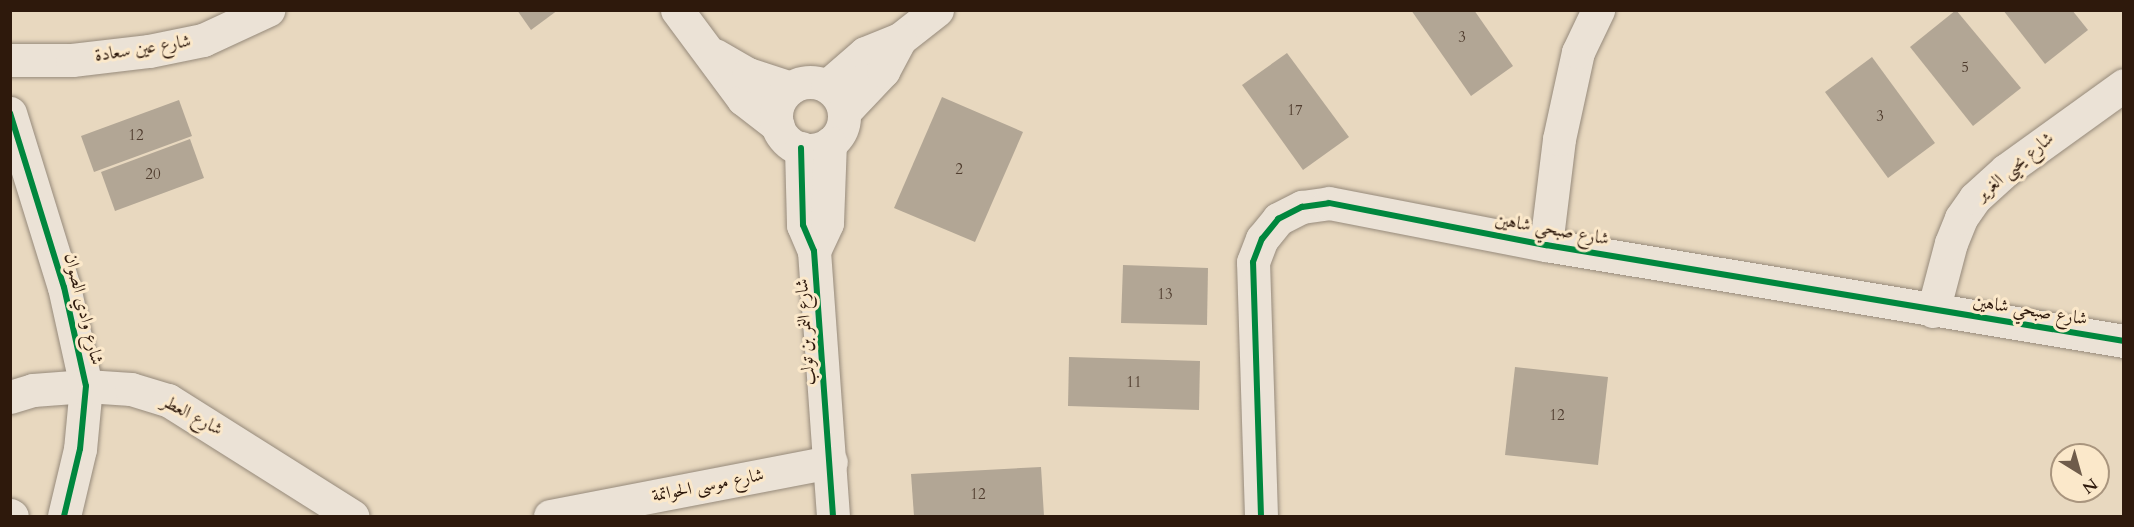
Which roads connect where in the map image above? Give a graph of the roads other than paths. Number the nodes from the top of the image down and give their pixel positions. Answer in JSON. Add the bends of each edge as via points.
{"nodes":[{"id":1,"x":268,"y":10,"type":"edge"},
{"id":2,"x":677,"y":10,"type":"edge"},
{"id":3,"x":937,"y":10,"type":"edge"},
{"id":4,"x":1598,"y":10,"type":"edge"},
{"id":5,"x":706,"y":49,"type":"junction"},
{"id":6,"x":10,"y":60,"type":"edge"},
{"id":7,"x":2124,"y":85,"type":"edge"},
{"id":8,"x":791,"y":88,"type":"junction"},
{"id":9,"x":836,"y":99,"type":"junction"},
{"id":10,"x":10,"y":113,"type":"edge"},
{"id":11,"x":803,"y":139,"type":"junction"},
{"id":12,"x":1546,"y":245,"type":"junction"},
{"id":13,"x":1933,"y":311,"type":"junction"},
{"id":14,"x":2124,"y":341,"type":"edge"},
{"id":15,"x":86,"y":386,"type":"junction"},
{"id":16,"x":10,"y":396,"type":"edge"},
{"id":17,"x":831,"y":462,"type":"junction"},
{"id":18,"x":64,"y":516,"type":"edge"},
{"id":19,"x":352,"y":516,"type":"edge"},
{"id":20,"x":550,"y":516,"type":"edge"},
{"id":21,"x":833,"y":516,"type":"edge"},
{"id":22,"x":1261,"y":516,"type":"edge"}],
"edges":[{"from":1,"to":6,"type":"street","name":"شارع عين سعادة","via":[[202,40],[149,51],[72,60]]},
{"from":2,"to":5,"type":"street"},
{"from":3,"to":9,"type":"street","via":[[900,39],[865,53]]},
{"from":4,"to":12,"type":"street","via":[[1578,52],[1559,140]]},
{"from":5,"to":8,"type":"street","via":[[748,74]]},
{"from":5,"to":11,"type":"street","via":[[743,99]]},
{"from":7,"to":13,"type":"street","name":"شارع يحيى الغرير","via":[[2006,170],[1975,198],[1951,243]]},
{"from":8,"to":9,"type":"street","via":[[809,82]]},
{"from":8,"to":11,"type":"street","via":[[778,105]]},
{"from":9,"to":11,"type":"street","via":[[842,129]]},
{"from":10,"to":15,"type":"street","name":"شارع وادي الصوان","via":[[64,287]]},
{"from":11,"to":17,"type":"street","name":"شارع النمر بن تولب","via":[[803,225],[814,250]]},
{"from":12,"to":13,"type":"street","name":"شارع صبحي شاهين"},
{"from":12,"to":22,"type":"street","name":"شارع صبحي شاهين","via":[[1329,203],[1302,207],[1278,219],[1262,239],[1253,262]]},
{"from":13,"to":14,"type":"street","name":"شارع صبحي شاهين"},
{"from":15,"to":16,"type":"street","name":"شارع العطر"},
{"from":15,"to":18,"type":"street","name":"شارع وادي الصوان","via":[[80,449]]},
{"from":15,"to":19,"type":"street","name":"شارع العطر","via":[[131,389],[168,400]]},
{"from":17,"to":20,"type":"street","name":"شارع موسى الحواتمة"},
{"from":17,"to":21,"type":"street","name":"شارع النمر بن تولب"}]}
